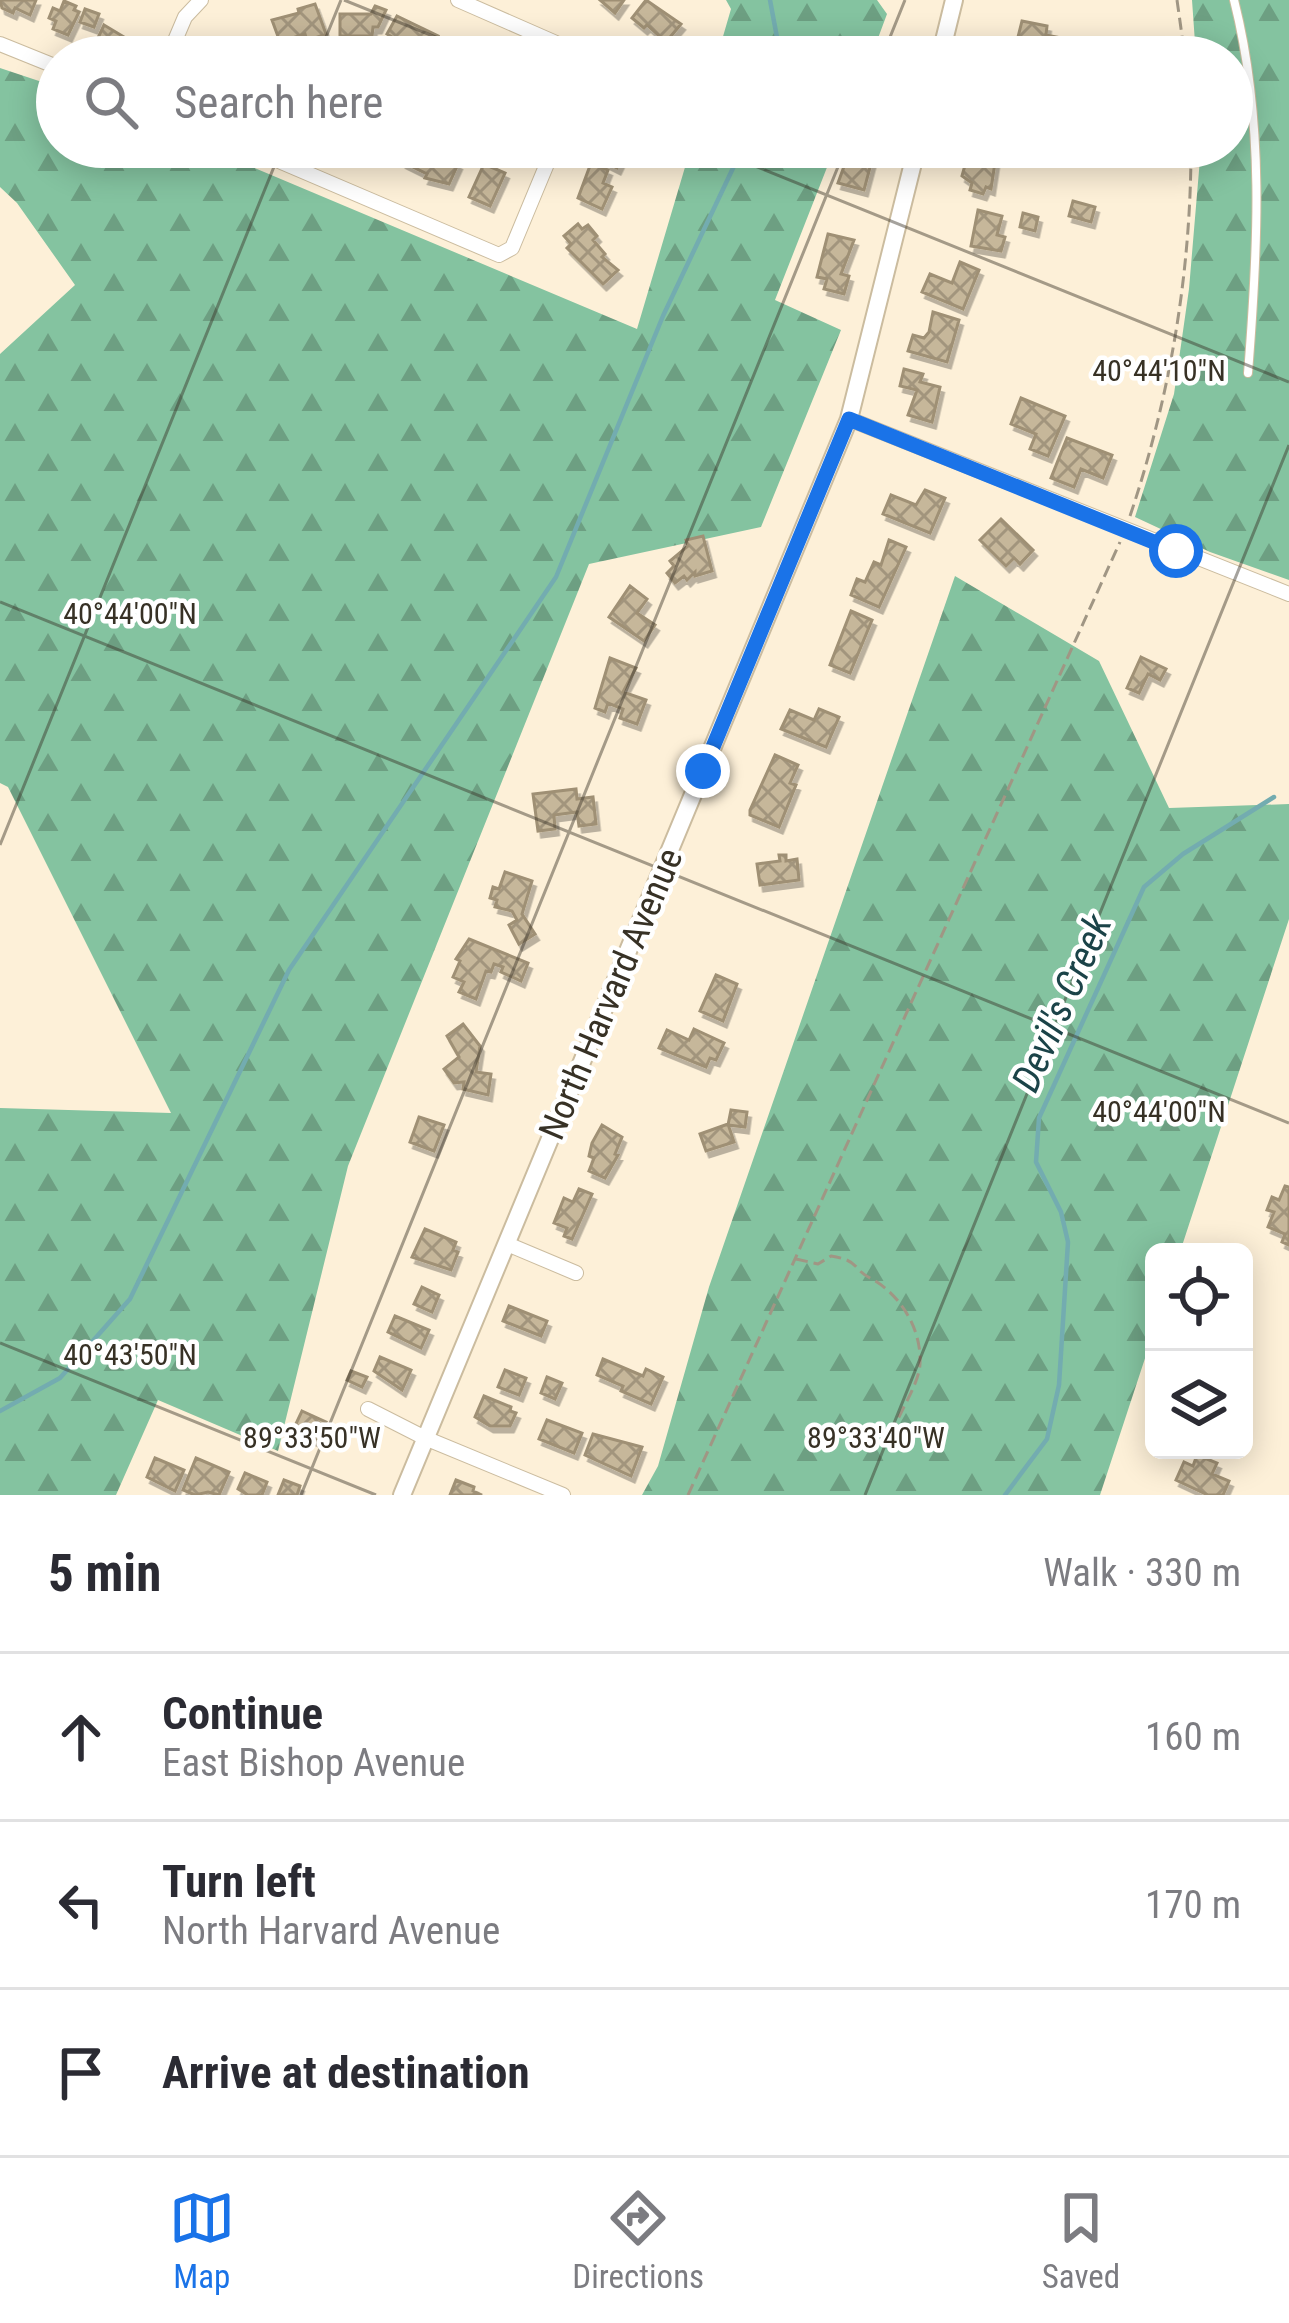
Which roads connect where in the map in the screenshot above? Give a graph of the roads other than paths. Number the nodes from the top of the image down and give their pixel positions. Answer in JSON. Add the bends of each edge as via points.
{"nodes":[{"id":1,"x":201,"y":0,"type":"edge"},
{"id":2,"x":458,"y":0,"type":"edge"},
{"id":3,"x":954,"y":0,"type":"edge"},
{"id":4,"x":1234,"y":0,"type":"edge"},
{"id":5,"x":176,"y":36,"type":"edge"},
{"id":6,"x":540,"y":36,"type":"edge"},
{"id":7,"x":945,"y":36,"type":"edge"},
{"id":8,"x":1243,"y":36,"type":"edge"},
{"id":9,"x":0,"y":44,"type":"edge"},
{"id":10,"x":36,"y":59,"type":"edge"},
{"id":11,"x":1253,"y":127,"type":"edge"},
{"id":12,"x":295,"y":168,"type":"edge"},
{"id":13,"x":545,"y":168,"type":"edge"},
{"id":14,"x":912,"y":168,"type":"edge"},
{"id":15,"x":1248,"y":373,"type":"dead end"},
{"id":16,"x":849,"y":419,"type":"junction"},
{"id":17,"x":1289,"y":594,"type":"edge"},
{"id":18,"x":507,"y":1244,"type":"junction"},
{"id":19,"x":576,"y":1273,"type":"dead end"},
{"id":20,"x":368,"y":1409,"type":"dead end"},
{"id":21,"x":425,"y":1438,"type":"junction"},
{"id":22,"x":402,"y":1495,"type":"edge"},
{"id":23,"x":563,"y":1495,"type":"edge"}],
"edges":[{"from":1,"to":5,"type":"street"},
{"from":2,"to":6,"type":"street"},
{"from":3,"to":7,"type":"street"},
{"from":4,"to":8,"type":"lane"},
{"from":9,"to":10,"type":"street"},
{"from":11,"to":15,"type":"lane"},
{"from":12,"to":13,"type":"street","via":[[499,255],[510,251]]},
{"from":14,"to":16,"type":"street","name":"North Harvard Avenue"},
{"from":16,"to":17,"type":"street"},
{"from":16,"to":18,"type":"street","name":"North Harvard Avenue"},
{"from":18,"to":19,"type":"street"},
{"from":18,"to":21,"type":"street","name":"North Harvard Avenue"},
{"from":20,"to":21,"type":"street"},
{"from":21,"to":22,"type":"street","name":"North Harvard Avenue"},
{"from":21,"to":23,"type":"street"}]}
